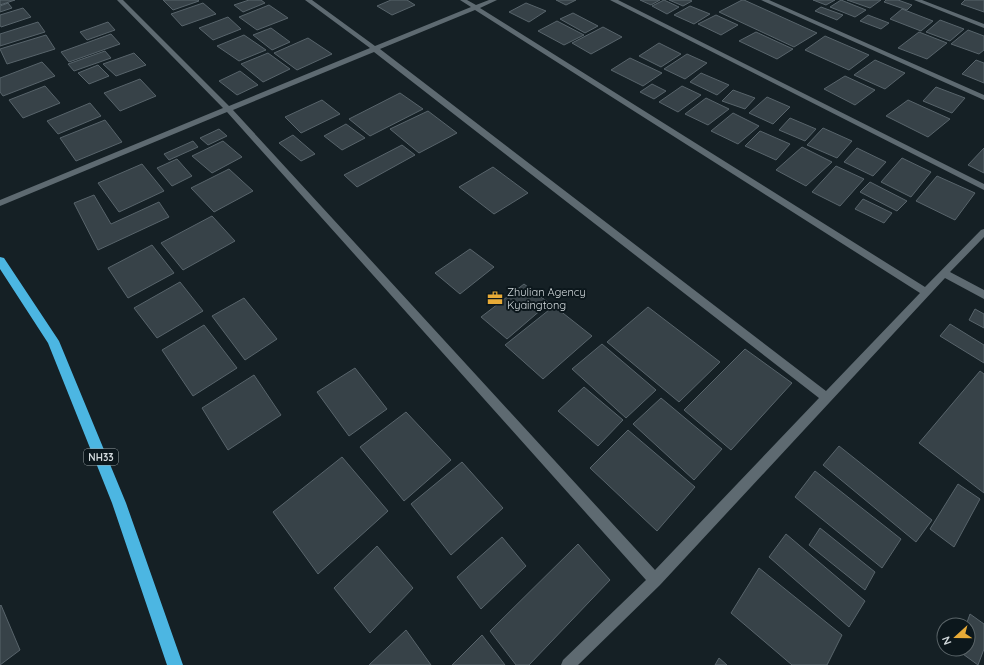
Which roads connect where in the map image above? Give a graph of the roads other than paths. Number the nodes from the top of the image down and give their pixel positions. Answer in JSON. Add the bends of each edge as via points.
{"nodes":[{"id":1,"x":120,"y":0,"type":"edge"},
{"id":2,"x":308,"y":0,"type":"edge"},
{"id":3,"x":463,"y":0,"type":"edge"},
{"id":4,"x":494,"y":0,"type":"edge"},
{"id":5,"x":613,"y":0,"type":"edge"},
{"id":6,"x":764,"y":0,"type":"edge"},
{"id":7,"x":916,"y":0,"type":"edge"},
{"id":8,"x":476,"y":8,"type":"junction"},
{"id":9,"x":984,"y":26,"type":"edge"},
{"id":10,"x":375,"y":49,"type":"junction"},
{"id":11,"x":984,"y":98,"type":"edge"},
{"id":12,"x":228,"y":109,"type":"junction"},
{"id":13,"x":984,"y":188,"type":"edge"},
{"id":14,"x":0,"y":203,"type":"edge"},
{"id":15,"x":984,"y":232,"type":"edge"},
{"id":16,"x":0,"y":261,"type":"edge"},
{"id":17,"x":944,"y":272,"type":"junction"},
{"id":18,"x":926,"y":292,"type":"junction"},
{"id":19,"x":984,"y":295,"type":"edge"},
{"id":20,"x":827,"y":398,"type":"junction"},
{"id":21,"x":655,"y":580,"type":"junction"},
{"id":22,"x":175,"y":665,"type":"edge"},
{"id":23,"x":568,"y":665,"type":"edge"}],
"edges":[{"from":1,"to":12,"type":"street"},
{"from":2,"to":10,"type":"street"},
{"from":3,"to":8,"type":"street"},
{"from":4,"to":8,"type":"street"},
{"from":5,"to":13,"type":"street"},
{"from":6,"to":11,"type":"street"},
{"from":7,"to":9,"type":"street"},
{"from":8,"to":10,"type":"street"},
{"from":8,"to":18,"type":"street"},
{"from":10,"to":12,"type":"street"},
{"from":10,"to":20,"type":"street"},
{"from":12,"to":14,"type":"street"},
{"from":12,"to":21,"type":"street"},
{"from":15,"to":17,"type":"street"},
{"from":16,"to":22,"type":"highway","number":"NH33","via":[[53,342],[119,502]]},
{"from":17,"to":18,"type":"street"},
{"from":17,"to":19,"type":"street"},
{"from":18,"to":20,"type":"street"},
{"from":20,"to":21,"type":"street"},
{"from":21,"to":23,"type":"street"}]}
